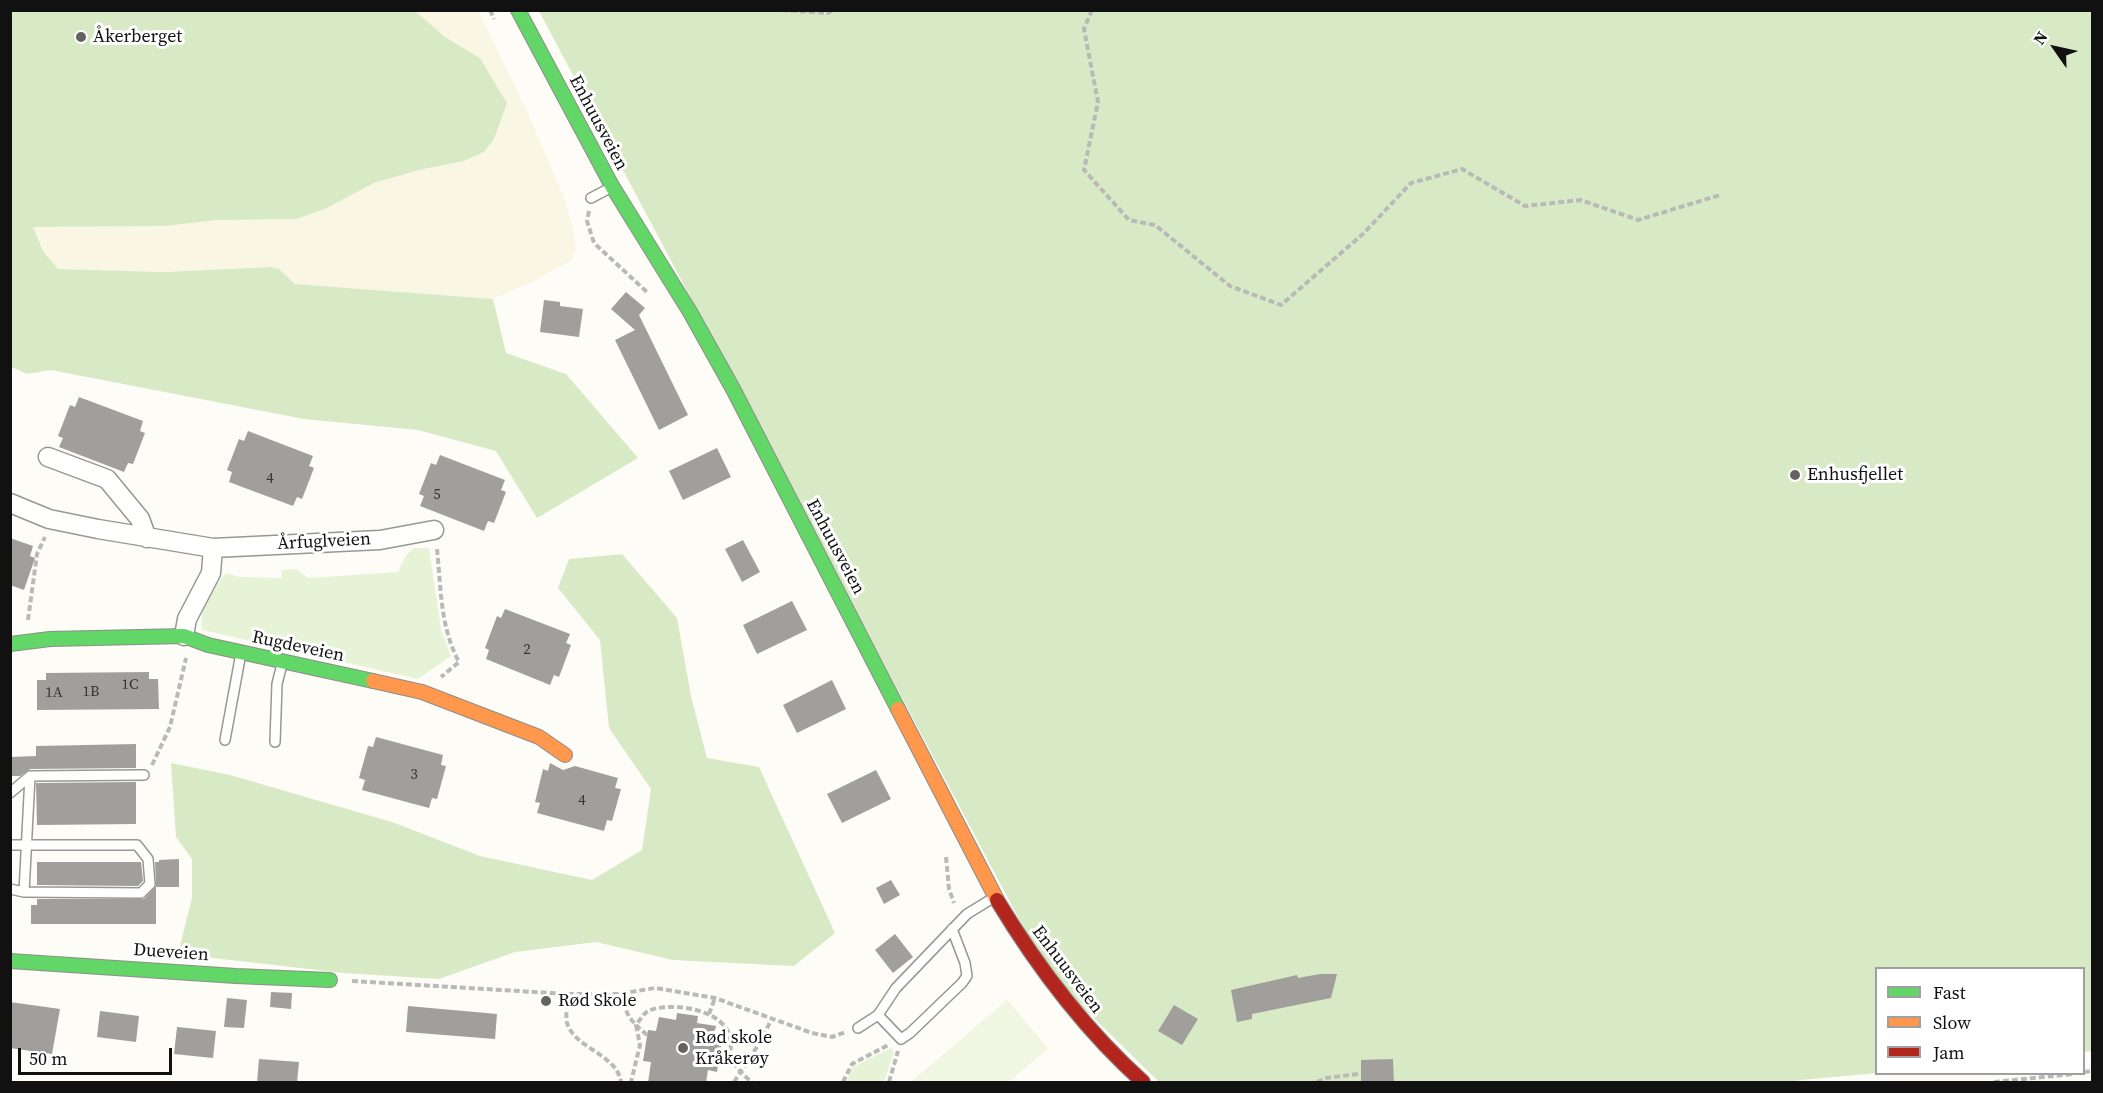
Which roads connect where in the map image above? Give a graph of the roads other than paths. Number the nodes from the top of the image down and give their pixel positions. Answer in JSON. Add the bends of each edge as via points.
{"nodes":[{"id":1,"x":518,"y":10,"type":"edge"},
{"id":2,"x":612,"y":186,"type":"junction"},
{"id":3,"x":591,"y":198,"type":"dead end"},
{"id":4,"x":48,"y":458,"type":"dead end"},
{"id":5,"x":10,"y":503,"type":"edge"},
{"id":6,"x":434,"y":530,"type":"road end"},
{"id":7,"x":147,"y":537,"type":"junction"},
{"id":8,"x":213,"y":548,"type":"junction"},
{"id":9,"x":187,"y":637,"type":"junction"},
{"id":10,"x":10,"y":644,"type":"edge"},
{"id":11,"x":242,"y":653,"type":"junction"},
{"id":12,"x":283,"y":662,"type":"junction"},
{"id":13,"x":225,"y":740,"type":"dead end"},
{"id":14,"x":275,"y":742,"type":"dead end"},
{"id":15,"x":565,"y":755,"type":"dead end"},
{"id":16,"x":144,"y":775,"type":"road end"},
{"id":17,"x":30,"y":776,"type":"junction"},
{"id":18,"x":10,"y":793,"type":"edge"},
{"id":19,"x":10,"y":845,"type":"edge"},
{"id":20,"x":26,"y":845,"type":"junction"},
{"id":21,"x":10,"y":889,"type":"edge"},
{"id":22,"x":24,"y":892,"type":"junction"},
{"id":23,"x":996,"y":897,"type":"junction"},
{"id":24,"x":952,"y":929,"type":"junction"},
{"id":25,"x":10,"y":961,"type":"edge"},
{"id":26,"x":330,"y":980,"type":"road end"},
{"id":27,"x":878,"y":1015,"type":"junction"},
{"id":28,"x":858,"y":1028,"type":"road end"},
{"id":29,"x":1143,"y":1083,"type":"edge"}],
"edges":[{"from":1,"to":2,"type":"main road","name":"Enhuusveien"},
{"from":2,"to":3,"type":"lane"},
{"from":2,"to":23,"type":"main road","name":"Enhuusveien","via":[[733,389]]},
{"from":4,"to":7,"type":"street","via":[[107,479],[140,519]]},
{"from":5,"to":7,"type":"street","name":"Årfuglveien","via":[[49,519]]},
{"from":6,"to":8,"type":"street","name":"Årfuglveien","via":[[380,540]]},
{"from":7,"to":8,"type":"street","name":"Årfuglveien"},
{"from":8,"to":9,"type":"street","via":[[211,573],[187,619]]},
{"from":9,"to":10,"type":"main road","name":"Rugdeveien","via":[[50,639]]},
{"from":9,"to":11,"type":"main road","name":"Rugdeveien"},
{"from":11,"to":12,"type":"main road","name":"Rugdeveien"},
{"from":11,"to":13,"type":"lane"},
{"from":12,"to":14,"type":"lane","via":[[277,684]]},
{"from":12,"to":15,"type":"main road","name":"Rugdeveien","via":[[422,692],[539,737]]},
{"from":16,"to":17,"type":"lane"},
{"from":17,"to":18,"type":"lane"},
{"from":17,"to":20,"type":"lane"},
{"from":19,"to":20,"type":"lane"},
{"from":20,"to":22,"type":"lane"},
{"from":20,"to":22,"type":"lane","via":[[137,845],[148,859],[150,884],[141,893]]},
{"from":21,"to":22,"type":"lane"},
{"from":23,"to":24,"type":"lane","via":[[967,914]]},
{"from":23,"to":29,"type":"main road","name":"Enhuusveien","via":[[1018,936],[1073,1012]]},
{"from":24,"to":27,"type":"lane","via":[[896,988]]},
{"from":24,"to":27,"type":"lane","via":[[965,963],[967,976],[962,983],[901,1039]]},
{"from":25,"to":26,"type":"main road","name":"Dueveien"},
{"from":27,"to":28,"type":"lane"}]}
